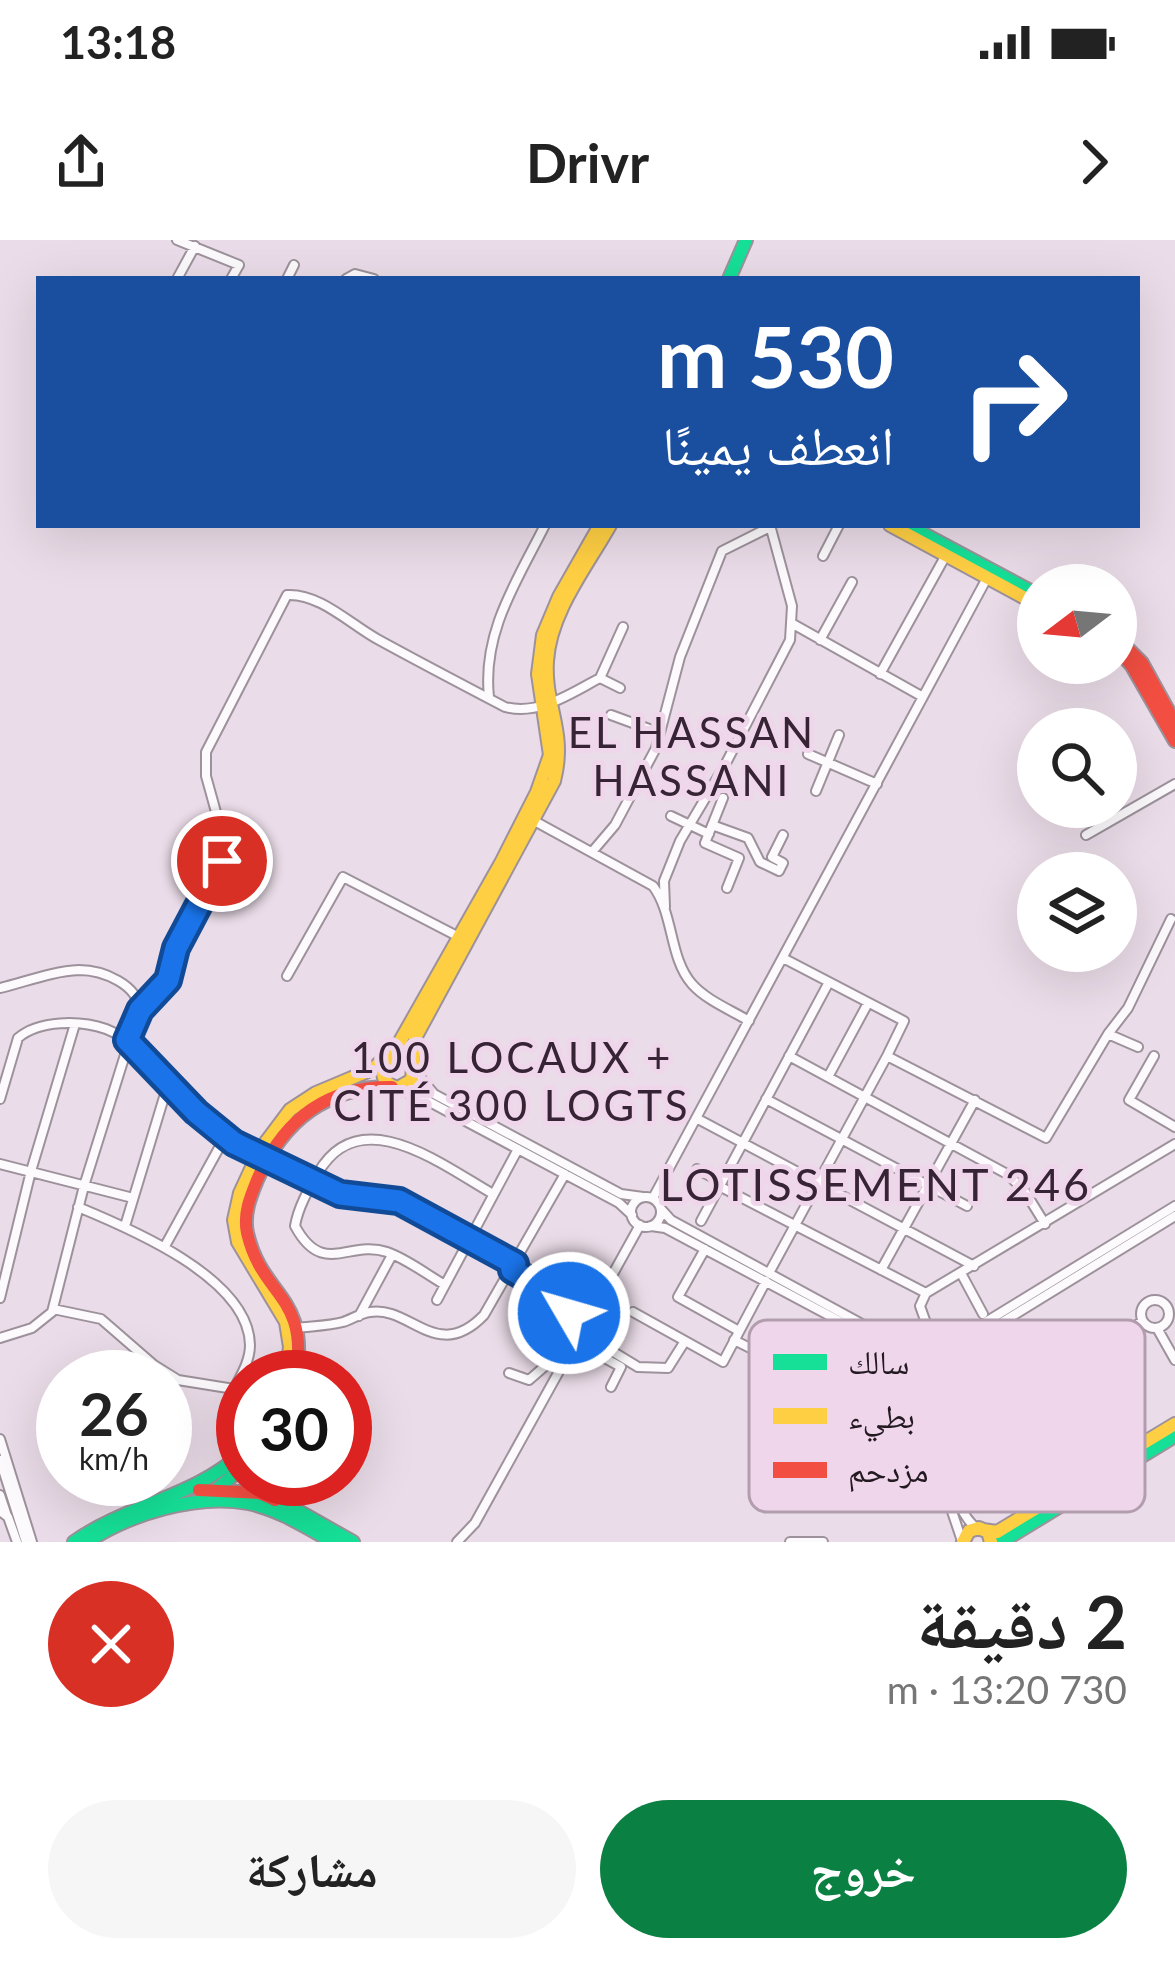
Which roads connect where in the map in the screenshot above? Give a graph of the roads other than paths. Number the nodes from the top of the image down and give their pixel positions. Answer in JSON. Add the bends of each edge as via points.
{"nodes":[{"id":1,"x":177,"y":240,"type":"edge"},
{"id":2,"x":746,"y":240,"type":"edge"},
{"id":3,"x":195,"y":246,"type":"junction"},
{"id":4,"x":294,"y":265,"type":"dead end"},
{"id":5,"x":179,"y":276,"type":"edge"},
{"id":6,"x":233,"y":276,"type":"edge"},
{"id":7,"x":288,"y":276,"type":"edge"},
{"id":8,"x":730,"y":276,"type":"edge"},
{"id":9,"x":544,"y":528,"type":"edge"},
{"id":10,"x":598,"y":528,"type":"edge"},
{"id":11,"x":608,"y":528,"type":"edge"},
{"id":12,"x":766,"y":528,"type":"edge"},
{"id":13,"x":770,"y":528,"type":"edge"},
{"id":14,"x":838,"y":528,"type":"edge"},
{"id":15,"x":896,"y":528,"type":"edge"},
{"id":16,"x":913,"y":528,"type":"edge"},
{"id":17,"x":946,"y":555,"type":"junction"},
{"id":18,"x":824,"y":556,"type":"dead end"},
{"id":19,"x":987,"y":578,"type":"junction"},
{"id":20,"x":852,"y":581,"type":"dead end"},
{"id":21,"x":1017,"y":584,"type":"edge"},
{"id":22,"x":1017,"y":593,"type":"edge"},
{"id":23,"x":793,"y":624,"type":"junction"},
{"id":24,"x":623,"y":626,"type":"dead end"},
{"id":25,"x":820,"y":640,"type":"junction"},
{"id":26,"x":1137,"y":658,"type":"edge"},
{"id":27,"x":880,"y":674,"type":"junction"},
{"id":28,"x":1137,"y":675,"type":"edge"},
{"id":29,"x":600,"y":678,"type":"junction"},
{"id":30,"x":620,"y":688,"type":"dead end"},
{"id":31,"x":489,"y":698,"type":"junction"},
{"id":32,"x":923,"y":698,"type":"junction"},
{"id":33,"x":549,"y":703,"type":"junction"},
{"id":34,"x":611,"y":716,"type":"dead end"},
{"id":35,"x":1175,"y":723,"type":"edge"},
{"id":36,"x":660,"y":733,"type":"junction"},
{"id":37,"x":839,"y":735,"type":"dead end"},
{"id":38,"x":1175,"y":741,"type":"edge"},
{"id":39,"x":808,"y":754,"type":"dead end"},
{"id":40,"x":828,"y":762,"type":"junction"},
{"id":41,"x":877,"y":784,"type":"junction"},
{"id":42,"x":1175,"y":784,"type":"edge"},
{"id":43,"x":816,"y":791,"type":"dead end"},
{"id":44,"x":723,"y":798,"type":"dead end"},
{"id":45,"x":1137,"y":802,"type":"edge"},
{"id":46,"x":670,"y":816,"type":"dead end"},
{"id":47,"x":529,"y":818,"type":"junction"},
{"id":48,"x":688,"y":825,"type":"junction"},
{"id":49,"x":1095,"y":828,"type":"edge"},
{"id":50,"x":711,"y":829,"type":"junction"},
{"id":51,"x":783,"y":835,"type":"dead end"},
{"id":52,"x":1086,"y":835,"type":"dead end"},
{"id":53,"x":592,"y":852,"type":"junction"},
{"id":54,"x":665,"y":877,"type":"junction"},
{"id":55,"x":646,"y":880,"type":"junction"},
{"id":56,"x":727,"y":887,"type":"dead end"},
{"id":57,"x":665,"y":907,"type":"junction"},
{"id":58,"x":1171,"y":919,"type":"dead end"},
{"id":59,"x":464,"y":938,"type":"junction"},
{"id":60,"x":783,"y":958,"type":"junction"},
{"id":61,"x":287,"y":976,"type":"dead end"},
{"id":62,"x":829,"y":982,"type":"junction"},
{"id":63,"x":0,"y":988,"type":"edge"},
{"id":64,"x":868,"y":1003,"type":"junction"},
{"id":65,"x":140,"y":1010,"type":"junction"},
{"id":66,"x":749,"y":1021,"type":"junction"},
{"id":67,"x":75,"y":1024,"type":"junction"},
{"id":68,"x":1108,"y":1034,"type":"junction"},
{"id":69,"x":127,"y":1040,"type":"junction"},
{"id":70,"x":1138,"y":1047,"type":"dead end"},
{"id":71,"x":789,"y":1056,"type":"junction"},
{"id":72,"x":887,"y":1056,"type":"junction"},
{"id":73,"x":1154,"y":1056,"type":"dead end"},
{"id":74,"x":386,"y":1059,"type":"junction"},
{"id":75,"x":414,"y":1068,"type":"junction"},
{"id":76,"x":828,"y":1077,"type":"junction"},
{"id":77,"x":168,"y":1083,"type":"junction"},
{"id":78,"x":393,"y":1088,"type":"junction"},
{"id":79,"x":865,"y":1097,"type":"junction"},
{"id":80,"x":0,"y":1099,"type":"edge"},
{"id":81,"x":766,"y":1099,"type":"junction"},
{"id":82,"x":975,"y":1100,"type":"junction"},
{"id":83,"x":696,"y":1118,"type":"junction"},
{"id":84,"x":1175,"y":1127,"type":"edge"},
{"id":85,"x":225,"y":1136,"type":"junction"},
{"id":86,"x":842,"y":1139,"type":"junction"},
{"id":87,"x":742,"y":1143,"type":"junction"},
{"id":88,"x":951,"y":1144,"type":"junction"},
{"id":89,"x":1175,"y":1144,"type":"edge"},
{"id":90,"x":518,"y":1149,"type":"junction"},
{"id":91,"x":263,"y":1158,"type":"junction"},
{"id":92,"x":0,"y":1164,"type":"edge"},
{"id":93,"x":697,"y":1169,"type":"dead end"},
{"id":94,"x":32,"y":1171,"type":"junction"},
{"id":95,"x":565,"y":1174,"type":"junction"},
{"id":96,"x":313,"y":1181,"type":"junction"},
{"id":97,"x":818,"y":1183,"type":"junction"},
{"id":98,"x":720,"y":1184,"type":"junction"},
{"id":99,"x":83,"y":1186,"type":"junction"},
{"id":100,"x":928,"y":1186,"type":"junction"},
{"id":101,"x":493,"y":1194,"type":"junction"},
{"id":102,"x":648,"y":1197,"type":"junction"},
{"id":103,"x":133,"y":1198,"type":"junction"},
{"id":104,"x":967,"y":1206,"type":"dead end"},
{"id":105,"x":1175,"y":1206,"type":"edge"},
{"id":106,"x":78,"y":1207,"type":"junction"},
{"id":107,"x":661,"y":1209,"type":"junction"},
{"id":108,"x":632,"y":1215,"type":"junction"},
{"id":109,"x":1175,"y":1216,"type":"edge"},
{"id":110,"x":700,"y":1221,"type":"dead end"},
{"id":111,"x":1046,"y":1224,"type":"junction"},
{"id":112,"x":125,"y":1226,"type":"junction"},
{"id":113,"x":640,"y":1226,"type":"junction"},
{"id":114,"x":652,"y":1226,"type":"junction"},
{"id":115,"x":795,"y":1226,"type":"junction"},
{"id":116,"x":904,"y":1228,"type":"junction"},
{"id":117,"x":470,"y":1238,"type":"junction"},
{"id":118,"x":165,"y":1246,"type":"junction"},
{"id":119,"x":705,"y":1249,"type":"junction"},
{"id":120,"x":392,"y":1255,"type":"junction"},
{"id":121,"x":976,"y":1266,"type":"junction"},
{"id":122,"x":513,"y":1267,"type":"junction"},
{"id":123,"x":881,"y":1270,"type":"junction"},
{"id":124,"x":962,"y":1275,"type":"junction"},
{"id":125,"x":767,"y":1277,"type":"junction"},
{"id":126,"x":445,"y":1285,"type":"junction"},
{"id":127,"x":926,"y":1293,"type":"junction"},
{"id":128,"x":0,"y":1298,"type":"edge"},
{"id":129,"x":437,"y":1300,"type":"dead end"},
{"id":130,"x":1172,"y":1307,"type":"edge"},
{"id":131,"x":52,"y":1309,"type":"junction"},
{"id":132,"x":632,"y":1312,"type":"dead end"},
{"id":133,"x":982,"y":1314,"type":"dead end"},
{"id":134,"x":359,"y":1316,"type":"junction"},
{"id":135,"x":840,"y":1320,"type":"edge"},
{"id":136,"x":851,"y":1320,"type":"edge"},
{"id":137,"x":925,"y":1320,"type":"edge"},
{"id":138,"x":987,"y":1320,"type":"edge"},
{"id":139,"x":1006,"y":1320,"type":"edge"},
{"id":140,"x":1143,"y":1320,"type":"edge"},
{"id":141,"x":1145,"y":1321,"type":"edge"},
{"id":142,"x":1162,"y":1325,"type":"junction"},
{"id":143,"x":293,"y":1328,"type":"junction"},
{"id":144,"x":618,"y":1336,"type":"dead end"},
{"id":145,"x":737,"y":1336,"type":"junction"},
{"id":146,"x":0,"y":1338,"type":"edge"},
{"id":147,"x":1175,"y":1338,"type":"edge"},
{"id":148,"x":685,"y":1341,"type":"junction"},
{"id":149,"x":749,"y":1345,"type":"edge"},
{"id":150,"x":247,"y":1350,"type":"edge"},
{"id":151,"x":292,"y":1350,"type":"edge"},
{"id":152,"x":301,"y":1350,"type":"edge"},
{"id":153,"x":568,"y":1357,"type":"junction"},
{"id":154,"x":1175,"y":1360,"type":"edge"},
{"id":155,"x":509,"y":1373,"type":"dead end"},
{"id":156,"x":611,"y":1387,"type":"dead end"},
{"id":157,"x":216,"y":1388,"type":"edge"},
{"id":158,"x":1175,"y":1424,"type":"edge"},
{"id":159,"x":1175,"y":1436,"type":"edge"},
{"id":160,"x":0,"y":1439,"type":"edge"},
{"id":161,"x":1145,"y":1442,"type":"edge"},
{"id":162,"x":1145,"y":1454,"type":"edge"},
{"id":163,"x":0,"y":1460,"type":"edge"},
{"id":164,"x":216,"y":1479,"type":"edge"},
{"id":165,"x":215,"y":1490,"type":"edge"},
{"id":166,"x":0,"y":1495,"type":"edge"},
{"id":167,"x":197,"y":1495,"type":"junction"},
{"id":168,"x":281,"y":1508,"type":"junction"},
{"id":169,"x":952,"y":1512,"type":"edge"},
{"id":170,"x":962,"y":1512,"type":"edge"},
{"id":171,"x":1030,"y":1512,"type":"edge"},
{"id":172,"x":1050,"y":1512,"type":"edge"},
{"id":173,"x":4,"y":1514,"type":"edge"},
{"id":174,"x":984,"y":1533,"type":"edge"},
{"id":175,"x":94,"y":1537,"type":"edge"},
{"id":176,"x":17,"y":1542,"type":"edge"},
{"id":177,"x":29,"y":1542,"type":"edge"},
{"id":178,"x":74,"y":1542,"type":"edge"},
{"id":179,"x":333,"y":1542,"type":"edge"},
{"id":180,"x":353,"y":1542,"type":"edge"},
{"id":181,"x":457,"y":1542,"type":"edge"},
{"id":182,"x":790,"y":1542,"type":"edge"},
{"id":183,"x":823,"y":1542,"type":"edge"},
{"id":184,"x":963,"y":1542,"type":"edge"},
{"id":185,"x":1001,"y":1542,"type":"edge"}],
"edges":[{"from":1,"to":3,"type":"street"},
{"from":2,"to":8,"type":"street"},
{"from":3,"to":5,"type":"street"},
{"from":3,"to":6,"type":"street","via":[[239,265]]},
{"from":4,"to":7,"type":"street"},
{"from":9,"to":31,"type":"street","via":[[496,623]]},
{"from":10,"to":33,"type":"street","via":[[540,643],[538,678]]},
{"from":11,"to":33,"type":"street","via":[[553,633]]},
{"from":12,"to":36,"type":"street","via":[[722,551]]},
{"from":13,"to":23,"type":"street"},
{"from":14,"to":18,"type":"street"},
{"from":15,"to":17,"type":"street"},
{"from":16,"to":21,"type":"street"},
{"from":17,"to":19,"type":"street"},
{"from":17,"to":27,"type":"street"},
{"from":19,"to":22,"type":"street"},
{"from":19,"to":32,"type":"street"},
{"from":20,"to":25,"type":"street"},
{"from":23,"to":25,"type":"street"},
{"from":23,"to":48,"type":"street","via":[[776,670]]},
{"from":24,"to":29,"type":"street"},
{"from":25,"to":27,"type":"street"},
{"from":26,"to":35,"type":"street"},
{"from":27,"to":32,"type":"street"},
{"from":28,"to":38,"type":"street"},
{"from":29,"to":30,"type":"street"},
{"from":29,"to":33,"type":"street"},
{"from":31,"to":33,"type":"street","via":[[516,710]]},
{"from":31,"to":65,"type":"street","via":[[322,605],[287,595],[206,752],[222,861],[168,980]]},
{"from":32,"to":41,"type":"street"},
{"from":33,"to":47,"type":"street","via":[[550,756]]},
{"from":34,"to":36,"type":"street"},
{"from":36,"to":53,"type":"street","via":[[626,808]]},
{"from":37,"to":40,"type":"street"},
{"from":39,"to":40,"type":"street"},
{"from":40,"to":41,"type":"street"},
{"from":40,"to":43,"type":"street"},
{"from":41,"to":60,"type":"street"},
{"from":42,"to":45,"type":"street"},
{"from":44,"to":50,"type":"street"},
{"from":46,"to":48,"type":"street"},
{"from":47,"to":53,"type":"street"},
{"from":47,"to":59,"type":"street"},
{"from":48,"to":50,"type":"street"},
{"from":48,"to":54,"type":"street"},
{"from":49,"to":52,"type":"street"},
{"from":50,"to":51,"type":"street","via":[[748,838],[760,862],[778,871],[783,863],[772,857]]},
{"from":50,"to":56,"type":"street","via":[[705,843],[739,858]]},
{"from":53,"to":55,"type":"street"},
{"from":54,"to":55,"type":"street"},
{"from":54,"to":57,"type":"street"},
{"from":55,"to":57,"type":"street"},
{"from":57,"to":66,"type":"street","via":[[688,979]]},
{"from":58,"to":68,"type":"street"},
{"from":59,"to":61,"type":"street","via":[[343,877]]},
{"from":59,"to":74,"type":"street"},
{"from":59,"to":75,"type":"street","via":[[415,1038]]},
{"from":60,"to":62,"type":"street"},
{"from":60,"to":66,"type":"street"},
{"from":62,"to":64,"type":"street"},
{"from":62,"to":71,"type":"street"},
{"from":63,"to":65,"type":"street","via":[[86,971],[131,988]]},
{"from":64,"to":72,"type":"street","via":[[904,1022]]},
{"from":64,"to":76,"type":"street"},
{"from":65,"to":69,"type":"street"},
{"from":66,"to":83,"type":"street"},
{"from":67,"to":69,"type":"street"},
{"from":67,"to":80,"type":"street","via":[[43,1025],[18,1038]]},
{"from":67,"to":94,"type":"street"},
{"from":68,"to":70,"type":"street"},
{"from":68,"to":82,"type":"street","via":[[1046,1138]]},
{"from":69,"to":77,"type":"street"},
{"from":69,"to":99,"type":"street"},
{"from":71,"to":76,"type":"street"},
{"from":71,"to":81,"type":"street"},
{"from":72,"to":79,"type":"street"},
{"from":72,"to":82,"type":"street"},
{"from":73,"to":84,"type":"street","via":[[1129,1100]]},
{"from":74,"to":75,"type":"street","via":[[403,1056]]},
{"from":74,"to":78,"type":"street","via":[[382,1076]]},
{"from":74,"to":91,"type":"street","via":[[304,1099],[281,1120]]},
{"from":75,"to":78,"type":"street","via":[[409,1084]]},
{"from":75,"to":102,"type":"street","via":[[434,1094],[622,1194]]},
{"from":76,"to":79,"type":"street"},
{"from":77,"to":85,"type":"street"},
{"from":77,"to":103,"type":"street"},
{"from":78,"to":90,"type":"street"},
{"from":78,"to":91,"type":"street","via":[[354,1089],[307,1108]]},
{"from":79,"to":86,"type":"street"},
{"from":79,"to":88,"type":"street"},
{"from":81,"to":86,"type":"street"},
{"from":81,"to":87,"type":"street"},
{"from":82,"to":88,"type":"street"},
{"from":83,"to":87,"type":"street"},
{"from":83,"to":102,"type":"street"},
{"from":85,"to":91,"type":"street"},
{"from":85,"to":118,"type":"street"},
{"from":86,"to":97,"type":"street"},
{"from":86,"to":100,"type":"street"},
{"from":87,"to":97,"type":"street"},
{"from":87,"to":98,"type":"street"},
{"from":88,"to":100,"type":"street"},
{"from":88,"to":111,"type":"street","via":[[1016,1180]]},
{"from":89,"to":111,"type":"street"},
{"from":90,"to":95,"type":"street"},
{"from":90,"to":101,"type":"street"},
{"from":91,"to":96,"type":"street"},
{"from":91,"to":143,"type":"street","via":[[240,1194],[236,1235]]},
{"from":92,"to":94,"type":"street"},
{"from":93,"to":98,"type":"street"},
{"from":94,"to":99,"type":"street"},
{"from":94,"to":128,"type":"street"},
{"from":95,"to":108,"type":"street"},
{"from":95,"to":122,"type":"street"},
{"from":96,"to":101,"type":"street","via":[[336,1149],[381,1139]]},
{"from":96,"to":117,"type":"street","via":[[340,1194],[399,1201]]},
{"from":96,"to":120,"type":"street","via":[[296,1222],[312,1247],[328,1256]]},
{"from":97,"to":115,"type":"street"},
{"from":97,"to":116,"type":"street"},
{"from":98,"to":110,"type":"street"},
{"from":98,"to":115,"type":"street"},
{"from":99,"to":103,"type":"street"},
{"from":99,"to":106,"type":"street"},
{"from":100,"to":104,"type":"street"},
{"from":100,"to":116,"type":"street"},
{"from":101,"to":117,"type":"street"},
{"from":102,"to":107,"type":"street"},
{"from":102,"to":108,"type":"street","via":[[634,1203]]},
{"from":103,"to":112,"type":"street"},
{"from":105,"to":138,"type":"street"},
{"from":106,"to":112,"type":"street"},
{"from":106,"to":131,"type":"street"},
{"from":107,"to":114,"type":"street"},
{"from":107,"to":125,"type":"street"},
{"from":108,"to":113,"type":"street"},
{"from":109,"to":139,"type":"street"},
{"from":111,"to":121,"type":"street"},
{"from":112,"to":118,"type":"street"},
{"from":113,"to":114,"type":"street"},
{"from":113,"to":153,"type":"street"},
{"from":114,"to":119,"type":"street"},
{"from":115,"to":123,"type":"street"},
{"from":115,"to":125,"type":"street"},
{"from":116,"to":121,"type":"street"},
{"from":116,"to":123,"type":"street"},
{"from":117,"to":122,"type":"street"},
{"from":117,"to":126,"type":"street"},
{"from":118,"to":150,"type":"street","via":[[202,1272],[246,1326]]},
{"from":119,"to":125,"type":"street"},
{"from":119,"to":145,"type":"street","via":[[678,1298]]},
{"from":120,"to":126,"type":"street"},
{"from":120,"to":134,"type":"street"},
{"from":121,"to":124,"type":"street"},
{"from":122,"to":134,"type":"street","via":[[470,1327],[428,1334],[380,1312]]},
{"from":122,"to":153,"type":"street","via":[[568,1305]]},
{"from":123,"to":127,"type":"street"},
{"from":124,"to":127,"type":"street"},
{"from":124,"to":133,"type":"street"},
{"from":125,"to":135,"type":"street"},
{"from":125,"to":136,"type":"street"},
{"from":125,"to":145,"type":"street"},
{"from":126,"to":129,"type":"street"},
{"from":127,"to":137,"type":"street"},
{"from":130,"to":140,"type":"street","via":[[1149,1300]]},
{"from":130,"to":142,"type":"street"},
{"from":131,"to":146,"type":"street","via":[[42,1323]]},
{"from":131,"to":157,"type":"street","via":[[101,1319],[178,1380]]},
{"from":132,"to":148,"type":"street"},
{"from":134,"to":143,"type":"street"},
{"from":141,"to":142,"type":"street"},
{"from":142,"to":147,"type":"street"},
{"from":142,"to":154,"type":"street"},
{"from":143,"to":151,"type":"street"},
{"from":143,"to":152,"type":"street"},
{"from":144,"to":148,"type":"street","via":[[610,1351],[638,1367],[668,1368]]},
{"from":145,"to":148,"type":"street","via":[[723,1362]]},
{"from":145,"to":149,"type":"street"},
{"from":153,"to":155,"type":"street","via":[[560,1353],[529,1380]]},
{"from":153,"to":156,"type":"street","via":[[599,1355],[621,1367]]},
{"from":153,"to":181,"type":"street","via":[[476,1523]]},
{"from":158,"to":161,"type":"street"},
{"from":159,"to":162,"type":"street"},
{"from":160,"to":177,"type":"street"},
{"from":163,"to":177,"type":"street"},
{"from":164,"to":167,"type":"street"},
{"from":165,"to":167,"type":"street"},
{"from":166,"to":173,"type":"street"},
{"from":167,"to":168,"type":"street"},
{"from":167,"to":175,"type":"street","via":[[129,1511]]},
{"from":168,"to":179,"type":"street"},
{"from":168,"to":180,"type":"street"},
{"from":169,"to":184,"type":"street"},
{"from":170,"to":174,"type":"street"},
{"from":171,"to":174,"type":"street"},
{"from":172,"to":185,"type":"street"},
{"from":173,"to":176,"type":"street"},
{"from":174,"to":184,"type":"street","via":[[969,1531]]},
{"from":175,"to":178,"type":"street"},
{"from":182,"to":183,"type":"street"}]}
